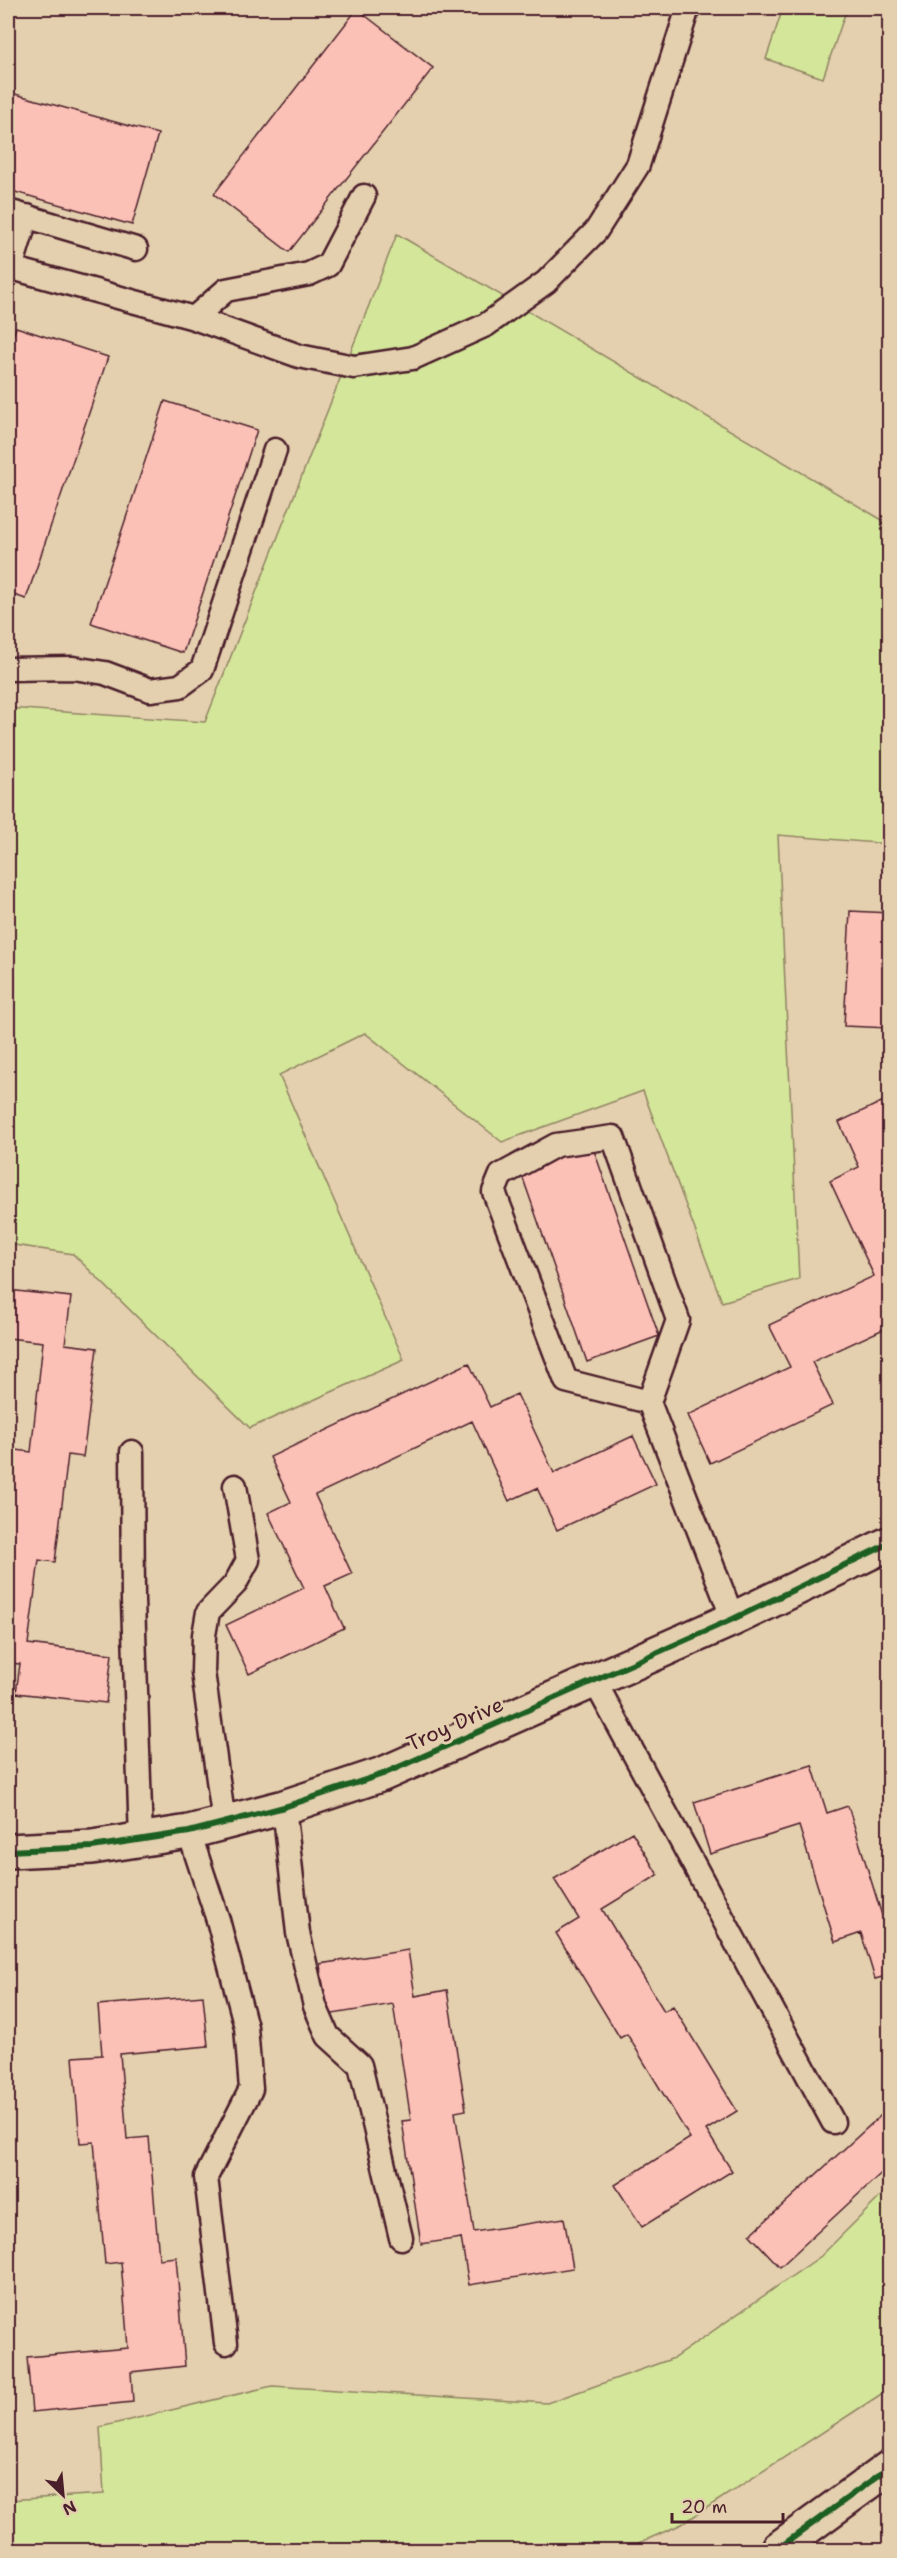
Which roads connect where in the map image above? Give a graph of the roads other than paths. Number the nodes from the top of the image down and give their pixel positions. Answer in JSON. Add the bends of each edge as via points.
{"nodes":[{"id":1,"x":688,"y":8,"type":"edge"},
{"id":2,"x":364,"y":195,"type":"dead end"},
{"id":3,"x":17,"y":214,"type":"edge"},
{"id":4,"x":136,"y":249,"type":"dead end"},
{"id":5,"x":9,"y":267,"type":"edge"},
{"id":6,"x":194,"y":318,"type":"junction"},
{"id":7,"x":275,"y":450,"type":"dead end"},
{"id":8,"x":8,"y":669,"type":"edge"},
{"id":9,"x":649,"y":1402,"type":"junction"},
{"id":10,"x":132,"y":1452,"type":"dead end"},
{"id":11,"x":235,"y":1486,"type":"dead end"},
{"id":12,"x":890,"y":1543,"type":"edge"},
{"id":13,"x":733,"y":1619,"type":"junction"},
{"id":14,"x":594,"y":1680,"type":"junction"},
{"id":15,"x":284,"y":1807,"type":"junction"},
{"id":16,"x":224,"y":1823,"type":"junction"},
{"id":17,"x":189,"y":1833,"type":"junction"},
{"id":18,"x":141,"y":1840,"type":"junction"},
{"id":19,"x":8,"y":1851,"type":"edge"},
{"id":20,"x":833,"y":2122,"type":"dead end"},
{"id":21,"x":401,"y":2238,"type":"dead end"},
{"id":22,"x":226,"y":2343,"type":"dead end"},
{"id":23,"x":890,"y":2467,"type":"edge"},
{"id":24,"x":781,"y":2550,"type":"edge"}],
"edges":[{"from":1,"to":6,"type":"lane","via":[[638,165],[596,231],[546,282],[486,325],[413,358],[354,367],[299,356]]},
{"from":2,"to":6,"type":"lane","via":[[328,265],[309,274],[226,290]]},
{"from":3,"to":4,"type":"lane"},
{"from":3,"to":5,"type":"lane"},
{"from":5,"to":6,"type":"lane"},
{"from":7,"to":8,"type":"lane","via":[[202,670],[180,686],[150,690],[105,673],[73,668]]},
{"from":9,"to":9,"type":"lane","via":[[678,1320],[614,1137],[556,1145],[501,1175],[494,1192],[566,1381]]},
{"from":9,"to":13,"type":"lane"},
{"from":10,"to":18,"type":"lane"},
{"from":11,"to":16,"type":"lane","via":[[248,1560],[235,1584],[208,1612],[204,1635],[205,1694]]},
{"from":12,"to":13,"type":"street","name":"Troy Drive"},
{"from":13,"to":14,"type":"street","name":"Troy Drive"},
{"from":14,"to":15,"type":"street","name":"Troy Drive","via":[[383,1774]]},
{"from":14,"to":20,"type":"lane"},
{"from":15,"to":16,"type":"street","name":"Troy Drive"},
{"from":15,"to":21,"type":"lane","via":[[298,1933],[315,2006],[328,2036],[360,2065]]},
{"from":16,"to":17,"type":"street","name":"Troy Drive"},
{"from":17,"to":18,"type":"street","name":"Troy Drive"},
{"from":17,"to":22,"type":"lane","via":[[218,1920],[246,2027],[252,2089],[206,2177]]},
{"from":18,"to":19,"type":"street","name":"Troy Drive"},
{"from":23,"to":24,"type":"street"}]}
